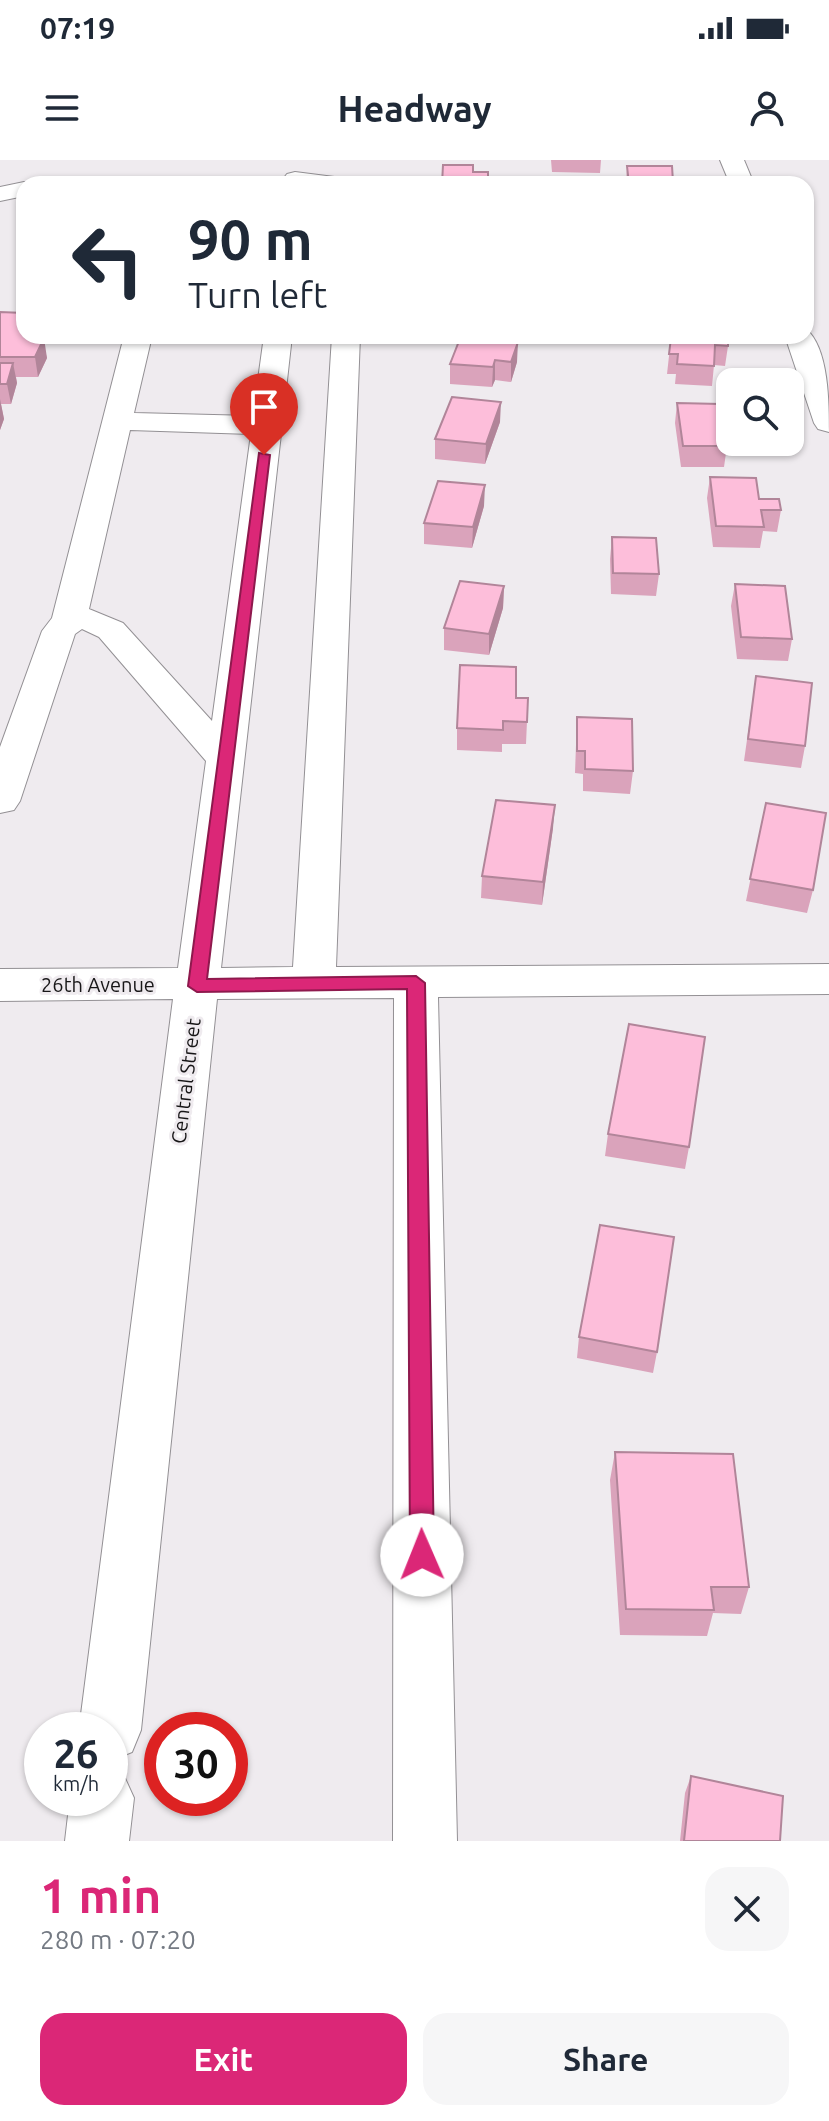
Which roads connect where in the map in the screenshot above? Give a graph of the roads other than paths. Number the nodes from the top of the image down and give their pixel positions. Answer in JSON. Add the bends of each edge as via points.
{"nodes":[{"id":1,"x":136,"y":344,"type":"edge"},
{"id":2,"x":277,"y":344,"type":"edge"},
{"id":3,"x":346,"y":344,"type":"edge"},
{"id":4,"x":802,"y":344,"type":"edge"},
{"id":5,"x":116,"y":421,"type":"junction"},
{"id":6,"x":829,"y":423,"type":"edge"},
{"id":7,"x":267,"y":425,"type":"junction"},
{"id":8,"x":69,"y":620,"type":"junction"},
{"id":9,"x":225,"y":759,"type":"junction"},
{"id":10,"x":0,"y":801,"type":"edge"},
{"id":11,"x":829,"y":979,"type":"edge"},
{"id":12,"x":314,"y":983,"type":"junction"},
{"id":13,"x":416,"y":983,"type":"junction"},
{"id":14,"x":0,"y":985,"type":"edge"},
{"id":15,"x":197,"y":986,"type":"junction"},
{"id":16,"x":112,"y":1712,"type":"edge"},
{"id":17,"x":100,"y":1816,"type":"edge"},
{"id":18,"x":97,"y":1841,"type":"edge"},
{"id":19,"x":425,"y":1841,"type":"edge"}],
"edges":[{"from":1,"to":5,"type":"street"},
{"from":2,"to":7,"type":"street","name":"Central Street"},
{"from":3,"to":12,"type":"street"},
{"from":4,"to":6,"type":"street"},
{"from":5,"to":7,"type":"street"},
{"from":5,"to":8,"type":"street"},
{"from":7,"to":9,"type":"street","name":"Central Street"},
{"from":8,"to":9,"type":"street","via":[[91,619],[111,630]]},
{"from":8,"to":10,"type":"street","via":[[59,631]]},
{"from":9,"to":15,"type":"street","name":"Central Street"},
{"from":11,"to":13,"type":"street","name":"26th Avenue"},
{"from":12,"to":13,"type":"street","name":"26th Avenue"},
{"from":12,"to":15,"type":"street","name":"26th Avenue"},
{"from":13,"to":19,"type":"street"},
{"from":14,"to":15,"type":"street","name":"26th Avenue"},
{"from":15,"to":16,"type":"street","name":"Central Street"},
{"from":17,"to":18,"type":"street"}]}
